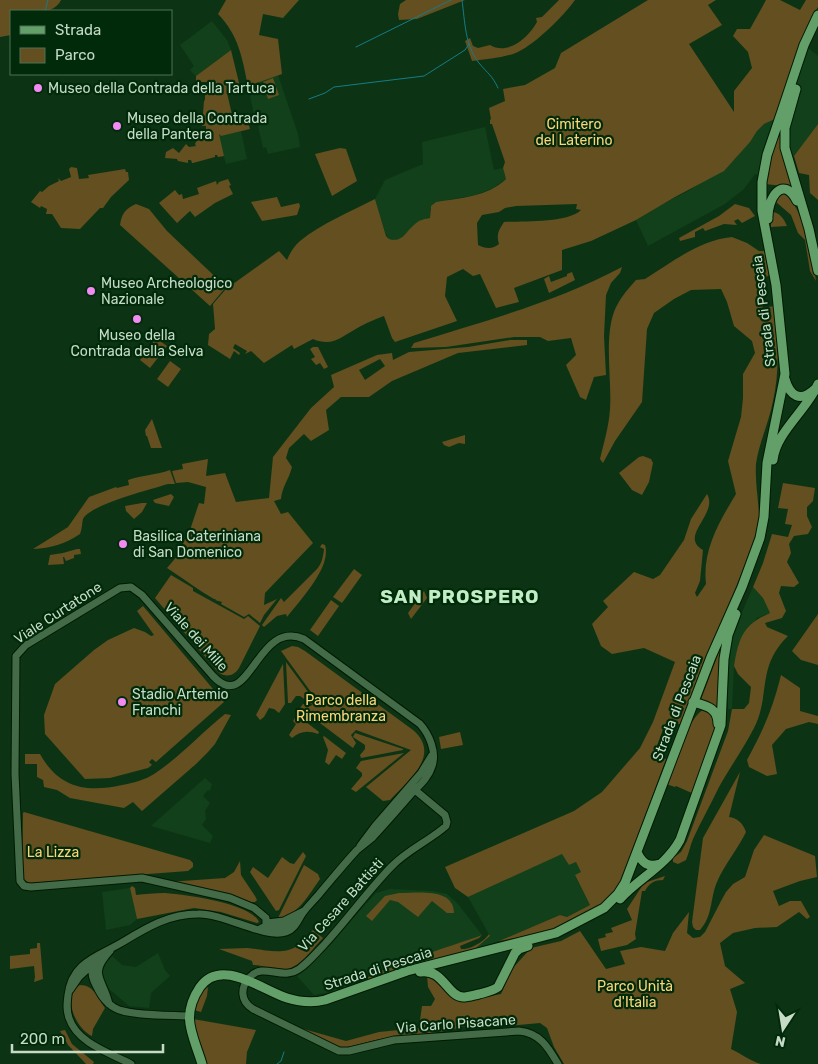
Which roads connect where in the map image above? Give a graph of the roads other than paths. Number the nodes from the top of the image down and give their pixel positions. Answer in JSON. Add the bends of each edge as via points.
{"nodes":[{"id":1,"x":818,"y":15,"type":"edge"},
{"id":2,"x":818,"y":28,"type":"edge"},
{"id":3,"x":807,"y":221,"type":"junction"},
{"id":4,"x":768,"y":239,"type":"junction"},
{"id":5,"x":818,"y":271,"type":"edge"},
{"id":6,"x":785,"y":379,"type":"junction"},
{"id":7,"x":817,"y":386,"type":"edge"},
{"id":8,"x":142,"y":595,"type":"joint"},
{"id":9,"x":694,"y":702,"type":"junction"},
{"id":10,"x":714,"y":709,"type":"junction"},
{"id":11,"x":682,"y":731,"type":"junction"},
{"id":12,"x":719,"y":731,"type":"junction"},
{"id":13,"x":432,"y":755,"type":"junction"},
{"id":14,"x":420,"y":784,"type":"junction"},
{"id":15,"x":415,"y":790,"type":"junction"},
{"id":16,"x":426,"y":798,"type":"junction"},
{"id":17,"x":359,"y":848,"type":"junction"},
{"id":18,"x":639,"y":856,"type":"junction"},
{"id":19,"x":663,"y":862,"type":"junction"},
{"id":20,"x":654,"y":871,"type":"junction"},
{"id":21,"x":302,"y":914,"type":"junction"},
{"id":22,"x":265,"y":924,"type":"junction"},
{"id":23,"x":108,"y":951,"type":"junction"},
{"id":24,"x":93,"y":964,"type":"junction"},
{"id":25,"x":75,"y":981,"type":"junction"},
{"id":26,"x":94,"y":981,"type":"junction"},
{"id":27,"x":246,"y":981,"type":"junction"},
{"id":28,"x":109,"y":1002,"type":"junction"},
{"id":29,"x":189,"y":1016,"type":"junction"},
{"id":30,"x":131,"y":1064,"type":"edge"},
{"id":31,"x":202,"y":1064,"type":"edge"},
{"id":32,"x":558,"y":1064,"type":"edge"}],
"edges":[{"from":1,"to":4,"type":"main road","name":"Strada di Pescaia","via":[[804,45],[764,168],[762,205]]},
{"from":2,"to":3,"type":"main road","via":[[791,104],[784,135],[786,154]]},
{"from":3,"to":4,"type":"main road","via":[[793,193],[779,190],[773,195],[768,209]]},
{"from":3,"to":5,"type":"main road"},
{"from":4,"to":6,"type":"main road","name":"Strada di Pescaia"},
{"from":6,"to":7,"type":"main road","via":[[790,391],[798,396],[806,396]]},
{"from":6,"to":9,"type":"main road","name":"Strada di Pescaia","via":[[768,456],[759,542]]},
{"from":7,"to":12,"type":"main road","name":"Strada di Pescaia","via":[[774,452],[765,542],[727,642]]},
{"from":8,"to":13,"type":"street","name":"Viale dei Mille","via":[[216,680],[227,685],[237,684],[246,678],[267,647],[278,639],[286,636],[304,639],[414,719],[428,734]]},
{"from":8,"to":22,"type":"street","name":"Viale Curtatone","via":[[132,588],[120,588],[26,645],[16,656],[19,878],[30,888],[144,879],[230,898],[254,908]]},
{"from":9,"to":10,"type":"main road"},
{"from":9,"to":11,"type":"main road","name":"Strada di Pescaia"},
{"from":10,"to":11,"type":"main road","via":[[698,708]]},
{"from":10,"to":12,"type":"main road"},
{"from":11,"to":18,"type":"main road","name":"Strada di Pescaia"},
{"from":12,"to":19,"type":"main road","name":"Strada di Pescaia","via":[[680,840]]},
{"from":13,"to":14,"type":"street","via":[[432,766]]},
{"from":13,"to":15,"type":"street"},
{"from":13,"to":17,"type":"street"},
{"from":14,"to":15,"type":"street"},
{"from":14,"to":16,"type":"street"},
{"from":15,"to":16,"type":"street"},
{"from":15,"to":17,"type":"street"},
{"from":16,"to":27,"type":"street","name":"Via Cesare Battisti","via":[[445,815],[447,822],[443,828],[394,864],[301,968],[285,974],[258,971]]},
{"from":17,"to":21,"type":"street"},
{"from":18,"to":19,"type":"main road","via":[[651,865]]},
{"from":18,"to":20,"type":"main road","via":[[643,865]]},
{"from":18,"to":27,"type":"main road","name":"Strada di Pescaia","via":[[623,887],[610,902],[596,913],[552,935],[414,969],[321,1001],[291,999]]},
{"from":19,"to":20,"type":"main road","name":"Strada di Pescaia"},
{"from":20,"to":27,"type":"main road","name":"Strada di Pescaia","via":[[600,916],[561,937],[519,949],[499,986],[486,992],[462,997],[435,974],[423,972],[334,1002],[308,1006],[279,1000]]},
{"from":21,"to":22,"type":"street"},
{"from":21,"to":22,"type":"street","via":[[294,928],[285,932],[274,933]]},
{"from":22,"to":23,"type":"street","via":[[186,914],[158,922]]},
{"from":23,"to":24,"type":"street"},
{"from":23,"to":25,"type":"street","via":[[87,962],[77,972]]},
{"from":23,"to":28,"type":"street","via":[[98,972]]},
{"from":24,"to":25,"type":"street"},
{"from":24,"to":26,"type":"street"},
{"from":25,"to":26,"type":"street"},
{"from":25,"to":30,"type":"street","via":[[68,994],[70,1022],[92,1044]]},
{"from":26,"to":28,"type":"street","via":[[102,997]]},
{"from":27,"to":29,"type":"main road","via":[[228,975],[208,979],[195,996]]},
{"from":27,"to":32,"type":"street","name":"Via Carlo Pisacane","via":[[242,996],[250,1007],[342,1052],[390,1041],[517,1030],[538,1037]]},
{"from":28,"to":29,"type":"street","via":[[124,1012]]},
{"from":29,"to":31,"type":"main road"}]}
